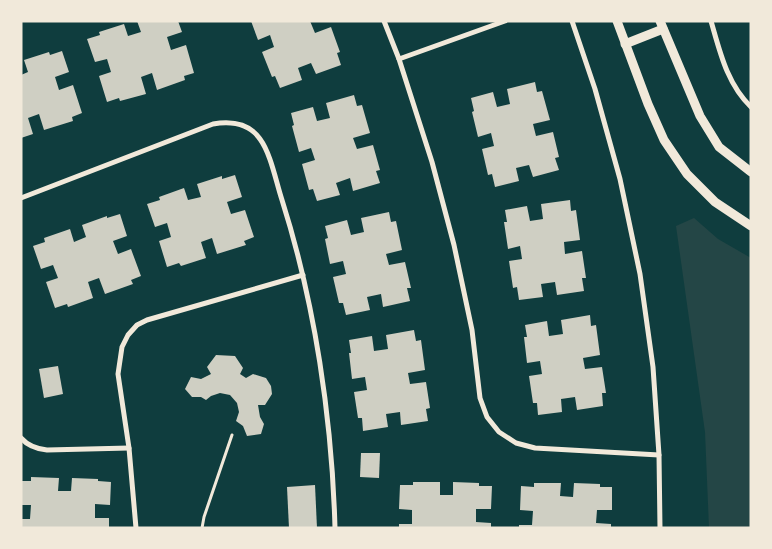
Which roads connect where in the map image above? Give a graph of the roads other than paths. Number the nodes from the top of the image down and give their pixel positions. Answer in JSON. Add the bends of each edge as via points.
{"nodes":[{"id":1,"x":384,"y":21,"type":"edge"},
{"id":2,"x":505,"y":21,"type":"edge"},
{"id":3,"x":572,"y":21,"type":"edge"},
{"id":4,"x":617,"y":21,"type":"edge"},
{"id":5,"x":711,"y":21,"type":"edge"},
{"id":6,"x":662,"y":25,"type":"edge"},
{"id":7,"x":625,"y":44,"type":"junction"},
{"id":8,"x":399,"y":59,"type":"junction"},
{"id":9,"x":751,"y":106,"type":"edge"},
{"id":10,"x":751,"y":172,"type":"edge"},
{"id":11,"x":21,"y":198,"type":"edge"},
{"id":12,"x":751,"y":226,"type":"edge"},
{"id":13,"x":303,"y":275,"type":"junction"},
{"id":14,"x":21,"y":438,"type":"edge"},
{"id":15,"x":129,"y":448,"type":"junction"},
{"id":16,"x":659,"y":454,"type":"junction"},
{"id":17,"x":136,"y":528,"type":"edge"},
{"id":18,"x":335,"y":528,"type":"edge"},
{"id":19,"x":660,"y":528,"type":"edge"}],
"edges":[{"from":1,"to":8,"type":"street"},
{"from":2,"to":8,"type":"street"},
{"from":3,"to":16,"type":"street","via":[[618,170],[640,274]]},
{"from":4,"to":7,"type":"street"},
{"from":5,"to":9,"type":"street","via":[[723,63],[736,89]]},
{"from":6,"to":7,"type":"street"},
{"from":6,"to":10,"type":"street","via":[[700,116],[719,147]]},
{"from":7,"to":12,"type":"street","via":[[664,140],[687,174],[716,202]]},
{"from":8,"to":16,"type":"street","via":[[454,245],[472,330],[480,398],[487,417],[499,432],[516,443],[535,448]]},
{"from":11,"to":13,"type":"street","via":[[213,124],[239,124],[260,138],[266,150]]},
{"from":13,"to":15,"type":"street","via":[[137,325],[122,347],[118,374]]},
{"from":13,"to":18,"type":"street","via":[[322,375],[334,482]]},
{"from":14,"to":15,"type":"street","via":[[36,448],[48,450]]},
{"from":15,"to":17,"type":"street"},
{"from":16,"to":19,"type":"street"}]}
